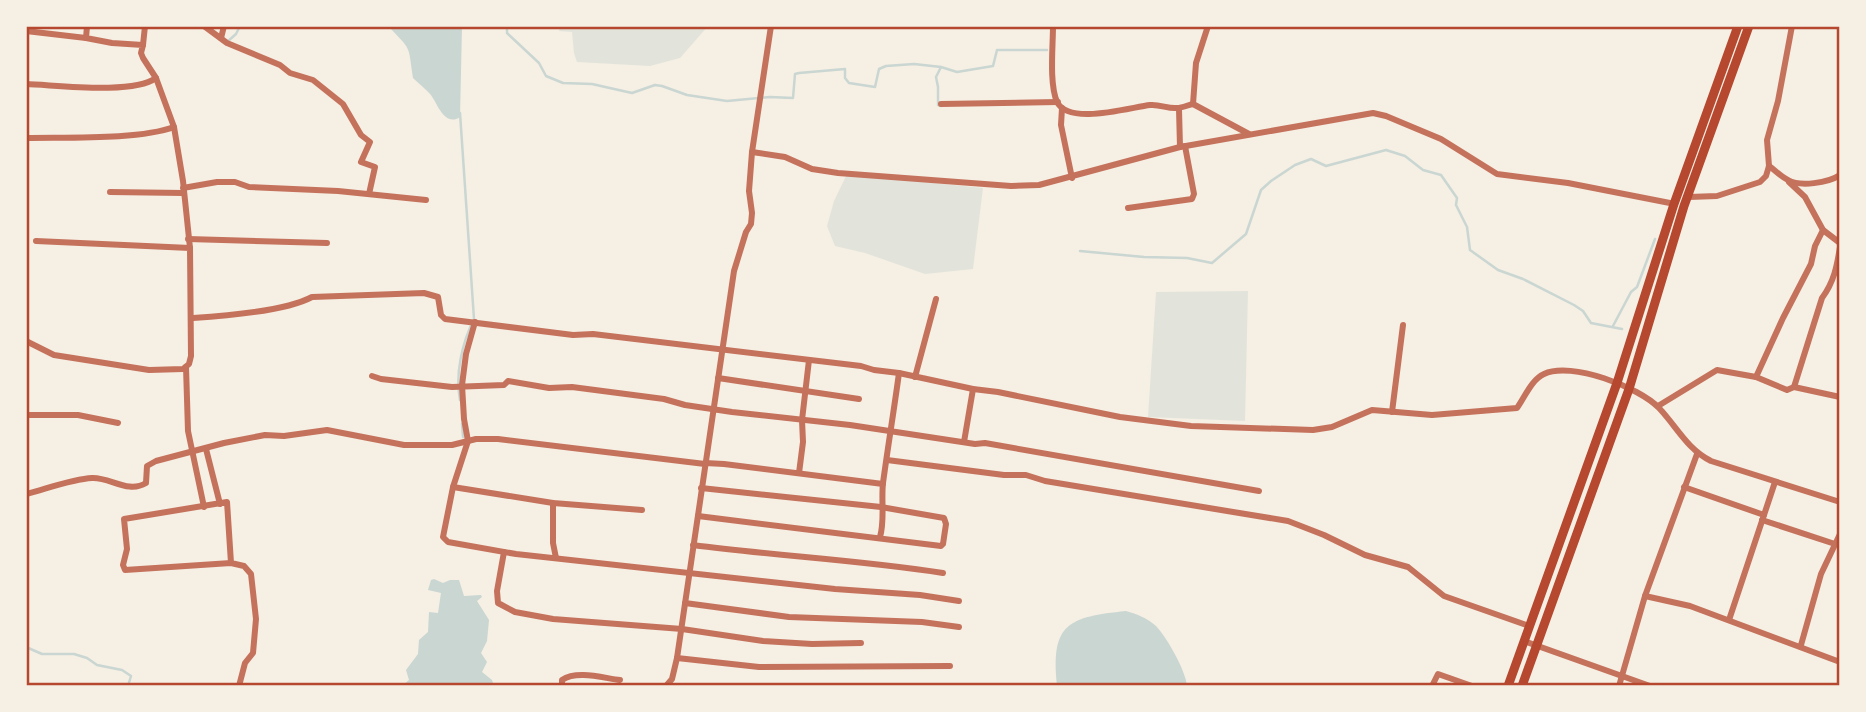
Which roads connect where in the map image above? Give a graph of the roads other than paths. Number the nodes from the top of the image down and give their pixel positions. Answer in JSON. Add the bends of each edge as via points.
{"nodes":[{"id":1,"x":87,"y":26,"type":"edge"},
{"id":2,"x":145,"y":26,"type":"edge"},
{"id":3,"x":224,"y":26,"type":"edge"},
{"id":4,"x":771,"y":26,"type":"edge"},
{"id":5,"x":1053,"y":26,"type":"edge"},
{"id":6,"x":1208,"y":26,"type":"edge"},
{"id":7,"x":1738,"y":26,"type":"edge"},
{"id":8,"x":1749,"y":26,"type":"edge"},
{"id":9,"x":1792,"y":26,"type":"edge"},
{"id":10,"x":207,"y":27,"type":"edge"},
{"id":11,"x":26,"y":31,"type":"edge"},
{"id":12,"x":86,"y":38,"type":"junction"},
{"id":13,"x":221,"y":38,"type":"junction"},
{"id":14,"x":144,"y":45,"type":"junction"},
{"id":15,"x":156,"y":78,"type":"junction"},
{"id":16,"x":26,"y":84,"type":"edge"},
{"id":17,"x":941,"y":104,"type":"dead end"},
{"id":18,"x":1193,"y":104,"type":"junction"},
{"id":19,"x":1060,"y":105,"type":"junction"},
{"id":20,"x":1179,"y":108,"type":"junction"},
{"id":21,"x":174,"y":127,"type":"junction"},
{"id":22,"x":1250,"y":135,"type":"junction"},
{"id":23,"x":26,"y":138,"type":"edge"},
{"id":24,"x":1182,"y":147,"type":"junction"},
{"id":25,"x":752,"y":152,"type":"junction"},
{"id":26,"x":1769,"y":166,"type":"junction"},
{"id":27,"x":1840,"y":176,"type":"edge"},
{"id":28,"x":1072,"y":178,"type":"junction"},
{"id":29,"x":1789,"y":182,"type":"junction"},
{"id":30,"x":183,"y":190,"type":"junction"},
{"id":31,"x":110,"y":192,"type":"dead end"},
{"id":32,"x":369,"y":194,"type":"junction"},
{"id":33,"x":426,"y":200,"type":"dead end"},
{"id":34,"x":1682,"y":202,"type":"junction"},
{"id":35,"x":1128,"y":208,"type":"dead end"},
{"id":36,"x":1823,"y":230,"type":"junction"},
{"id":37,"x":188,"y":239,"type":"junction"},
{"id":38,"x":36,"y":241,"type":"dead end"},
{"id":39,"x":327,"y":243,"type":"dead end"},
{"id":40,"x":1840,"y":245,"type":"edge"},
{"id":41,"x":190,"y":247,"type":"junction"},
{"id":42,"x":936,"y":299,"type":"dead end"},
{"id":43,"x":192,"y":318,"type":"junction"},
{"id":44,"x":472,"y":321,"type":"junction"},
{"id":45,"x":1403,"y":326,"type":"dead end"},
{"id":46,"x":26,"y":341,"type":"edge"},
{"id":47,"x":723,"y":349,"type":"junction"},
{"id":48,"x":809,"y":360,"type":"junction"},
{"id":49,"x":186,"y":367,"type":"junction"},
{"id":50,"x":899,"y":373,"type":"junction"},
{"id":51,"x":372,"y":376,"type":"dead end"},
{"id":52,"x":915,"y":377,"type":"junction"},
{"id":53,"x":1756,"y":377,"type":"junction"},
{"id":54,"x":718,"y":378,"type":"junction"},
{"id":55,"x":1617,"y":383,"type":"junction"},
{"id":56,"x":462,"y":386,"type":"junction"},
{"id":57,"x":1794,"y":387,"type":"junction"},
{"id":58,"x":972,"y":389,"type":"junction"},
{"id":59,"x":1629,"y":389,"type":"junction"},
{"id":60,"x":804,"y":392,"type":"junction"},
{"id":61,"x":1840,"y":397,"type":"edge"},
{"id":62,"x":859,"y":398,"type":"dead end"},
{"id":63,"x":1658,"y":406,"type":"junction"},
{"id":64,"x":713,"y":408,"type":"junction"},
{"id":65,"x":1392,"y":412,"type":"junction"},
{"id":66,"x":26,"y":415,"type":"edge"},
{"id":67,"x":802,"y":420,"type":"junction"},
{"id":68,"x":118,"y":423,"type":"dead end"},
{"id":69,"x":891,"y":432,"type":"junction"},
{"id":70,"x":468,"y":441,"type":"junction"},
{"id":71,"x":964,"y":442,"type":"junction"},
{"id":72,"x":206,"y":449,"type":"junction"},
{"id":73,"x":192,"y":453,"type":"junction"},
{"id":74,"x":1697,"y":454,"type":"junction"},
{"id":75,"x":887,"y":460,"type":"junction"},
{"id":76,"x":705,"y":464,"type":"junction"},
{"id":77,"x":799,"y":473,"type":"junction"},
{"id":78,"x":1775,"y":482,"type":"junction"},
{"id":79,"x":883,"y":484,"type":"junction"},
{"id":80,"x":453,"y":487,"type":"junction"},
{"id":81,"x":1684,"y":487,"type":"junction"},
{"id":82,"x":701,"y":488,"type":"junction"},
{"id":83,"x":1259,"y":491,"type":"dead end"},
{"id":84,"x":26,"y":494,"type":"edge"},
{"id":85,"x":1840,"y":502,"type":"edge"},
{"id":86,"x":553,"y":503,"type":"junction"},
{"id":87,"x":220,"y":504,"type":"junction"},
{"id":88,"x":204,"y":507,"type":"junction"},
{"id":89,"x":881,"y":507,"type":"junction"},
{"id":90,"x":642,"y":510,"type":"dead end"},
{"id":91,"x":698,"y":516,"type":"junction"},
{"id":92,"x":1763,"y":517,"type":"junction"},
{"id":93,"x":1840,"y":534,"type":"edge"},
{"id":94,"x":880,"y":537,"type":"junction"},
{"id":95,"x":1835,"y":544,"type":"junction"},
{"id":96,"x":693,"y":545,"type":"junction"},
{"id":97,"x":504,"y":552,"type":"junction"},
{"id":98,"x":556,"y":558,"type":"junction"},
{"id":99,"x":231,"y":563,"type":"junction"},
{"id":100,"x":690,"y":572,"type":"junction"},
{"id":101,"x":943,"y":573,"type":"dead end"},
{"id":102,"x":1645,"y":596,"type":"junction"},
{"id":103,"x":959,"y":601,"type":"dead end"},
{"id":104,"x":685,"y":603,"type":"junction"},
{"id":105,"x":1729,"y":620,"type":"junction"},
{"id":106,"x":1529,"y":626,"type":"junction"},
{"id":107,"x":958,"y":627,"type":"dead end"},
{"id":108,"x":682,"y":629,"type":"junction"},
{"id":109,"x":1524,"y":641,"type":"junction"},
{"id":110,"x":861,"y":643,"type":"dead end"},
{"id":111,"x":1537,"y":645,"type":"junction"},
{"id":112,"x":1801,"y":645,"type":"junction"},
{"id":113,"x":677,"y":658,"type":"junction"},
{"id":114,"x":1840,"y":662,"type":"edge"},
{"id":115,"x":950,"y":666,"type":"dead end"},
{"id":116,"x":1623,"y":676,"type":"junction"},
{"id":117,"x":620,"y":680,"type":"dead end"},
{"id":118,"x":239,"y":686,"type":"edge"},
{"id":119,"x":562,"y":686,"type":"edge"},
{"id":120,"x":666,"y":686,"type":"edge"},
{"id":121,"x":1432,"y":686,"type":"edge"},
{"id":122,"x":1472,"y":686,"type":"edge"},
{"id":123,"x":1508,"y":686,"type":"edge"},
{"id":124,"x":1522,"y":686,"type":"edge"},
{"id":125,"x":1619,"y":686,"type":"edge"},
{"id":126,"x":1650,"y":686,"type":"edge"}],
"edges":[{"from":1,"to":12,"type":"street"},
{"from":2,"to":14,"type":"street"},
{"from":3,"to":13,"type":"street"},
{"from":4,"to":25,"type":"street"},
{"from":5,"to":19,"type":"street","via":[[1054,86]]},
{"from":6,"to":18,"type":"street","via":[[1196,63]]},
{"from":7,"to":34,"type":"main road"},
{"from":8,"to":34,"type":"main road"},
{"from":9,"to":26,"type":"street","via":[[1767,140]]},
{"from":10,"to":13,"type":"street"},
{"from":11,"to":12,"type":"street"},
{"from":12,"to":14,"type":"street"},
{"from":13,"to":32,"type":"street","via":[[313,80],[343,104],[360,135],[370,142],[362,162],[375,167]]},
{"from":14,"to":15,"type":"street","via":[[141,53]]},
{"from":15,"to":16,"type":"street","via":[[144,86]]},
{"from":15,"to":21,"type":"street"},
{"from":17,"to":19,"type":"street"},
{"from":18,"to":20,"type":"street"},
{"from":18,"to":22,"type":"street"},
{"from":19,"to":20,"type":"street","via":[[1072,112],[1099,114],[1150,105]]},
{"from":19,"to":28,"type":"street"},
{"from":20,"to":24,"type":"street"},
{"from":21,"to":23,"type":"street"},
{"from":21,"to":30,"type":"street"},
{"from":22,"to":24,"type":"street"},
{"from":22,"to":34,"type":"street","via":[[1373,113],[1441,139],[1497,174]]},
{"from":24,"to":28,"type":"street"},
{"from":24,"to":35,"type":"street","via":[[1192,199]]},
{"from":25,"to":28,"type":"street","via":[[838,173],[1011,186]]},
{"from":25,"to":47,"type":"street","via":[[751,224],[734,271]]},
{"from":26,"to":29,"type":"street"},
{"from":26,"to":34,"type":"street","via":[[1760,182]]},
{"from":27,"to":29,"type":"street"},
{"from":29,"to":36,"type":"street","via":[[1805,197]]},
{"from":30,"to":31,"type":"street"},
{"from":30,"to":32,"type":"street","via":[[235,182],[249,187]]},
{"from":30,"to":37,"type":"street"},
{"from":32,"to":33,"type":"street"},
{"from":34,"to":55,"type":"main road"},
{"from":34,"to":59,"type":"main road"},
{"from":36,"to":40,"type":"street"},
{"from":36,"to":53,"type":"street"},
{"from":37,"to":39,"type":"street"},
{"from":37,"to":41,"type":"street"},
{"from":38,"to":41,"type":"street"},
{"from":40,"to":57,"type":"street","via":[[1836,273],[1822,298]]},
{"from":41,"to":43,"type":"street"},
{"from":42,"to":52,"type":"street"},
{"from":43,"to":44,"type":"street","via":[[312,297],[425,293],[438,297],[442,318]]},
{"from":43,"to":49,"type":"street","via":[[191,356]]},
{"from":44,"to":47,"type":"street"},
{"from":44,"to":56,"type":"street"},
{"from":45,"to":65,"type":"street"},
{"from":46,"to":49,"type":"street","via":[[54,355],[100,363],[149,370]]},
{"from":47,"to":48,"type":"street"},
{"from":47,"to":54,"type":"street"},
{"from":48,"to":50,"type":"street"},
{"from":48,"to":60,"type":"street"},
{"from":49,"to":73,"type":"street"},
{"from":50,"to":52,"type":"street"},
{"from":50,"to":69,"type":"street"},
{"from":51,"to":56,"type":"street"},
{"from":52,"to":58,"type":"street"},
{"from":53,"to":57,"type":"street","via":[[1787,390]]},
{"from":53,"to":63,"type":"street","via":[[1717,370]]},
{"from":54,"to":60,"type":"street"},
{"from":54,"to":64,"type":"street"},
{"from":55,"to":59,"type":"street"},
{"from":55,"to":65,"type":"street","via":[[1585,373],[1552,372],[1532,384],[1517,408],[1432,415]]},
{"from":55,"to":106,"type":"main road"},
{"from":56,"to":64,"type":"street","via":[[504,385],[508,381],[664,398]]},
{"from":56,"to":70,"type":"street"},
{"from":57,"to":61,"type":"street"},
{"from":58,"to":65,"type":"street","via":[[1120,417],[1236,429],[1313,430],[1372,410]]},
{"from":58,"to":71,"type":"street"},
{"from":59,"to":63,"type":"street"},
{"from":59,"to":111,"type":"main road"},
{"from":60,"to":62,"type":"street"},
{"from":60,"to":67,"type":"street"},
{"from":63,"to":74,"type":"street"},
{"from":64,"to":67,"type":"street"},
{"from":64,"to":76,"type":"street"},
{"from":66,"to":68,"type":"street","via":[[78,415]]},
{"from":67,"to":69,"type":"street"},
{"from":67,"to":77,"type":"street"},
{"from":69,"to":71,"type":"street"},
{"from":69,"to":75,"type":"street"},
{"from":70,"to":72,"type":"street","via":[[452,446],[404,446],[327,430],[265,435]]},
{"from":70,"to":76,"type":"street","via":[[521,441]]},
{"from":70,"to":80,"type":"street"},
{"from":71,"to":83,"type":"street"},
{"from":72,"to":73,"type":"street"},
{"from":72,"to":87,"type":"street"},
{"from":73,"to":84,"type":"street","via":[[146,466],[146,483],[141,486],[93,478]]},
{"from":73,"to":88,"type":"street"},
{"from":74,"to":78,"type":"street"},
{"from":74,"to":81,"type":"street"},
{"from":75,"to":79,"type":"street"},
{"from":75,"to":106,"type":"street","via":[[1026,475],[1288,522],[1365,555],[1408,567],[1444,596]]},
{"from":76,"to":77,"type":"street"},
{"from":76,"to":82,"type":"street"},
{"from":77,"to":79,"type":"street"},
{"from":78,"to":85,"type":"street"},
{"from":78,"to":92,"type":"street"},
{"from":79,"to":89,"type":"street"},
{"from":80,"to":86,"type":"street"},
{"from":80,"to":97,"type":"street","via":[[444,540]]},
{"from":81,"to":92,"type":"street"},
{"from":81,"to":102,"type":"street"},
{"from":82,"to":89,"type":"street"},
{"from":82,"to":91,"type":"street"},
{"from":86,"to":90,"type":"street"},
{"from":86,"to":98,"type":"street"},
{"from":87,"to":88,"type":"street"},
{"from":87,"to":99,"type":"street","via":[[227,502]]},
{"from":88,"to":99,"type":"street","via":[[124,519],[125,570]]},
{"from":89,"to":94,"type":"street"},
{"from":89,"to":94,"type":"street","via":[[944,518],[946,524],[941,546]]},
{"from":91,"to":94,"type":"street"},
{"from":91,"to":96,"type":"street"},
{"from":92,"to":95,"type":"street"},
{"from":92,"to":105,"type":"street"},
{"from":93,"to":95,"type":"street"},
{"from":95,"to":112,"type":"street","via":[[1821,573]]},
{"from":96,"to":100,"type":"street"},
{"from":96,"to":101,"type":"street"},
{"from":97,"to":98,"type":"street"},
{"from":97,"to":108,"type":"street","via":[[498,603],[514,612]]},
{"from":98,"to":100,"type":"street"},
{"from":99,"to":118,"type":"street","via":[[244,566],[251,574],[256,619],[253,653]]},
{"from":100,"to":103,"type":"street"},
{"from":100,"to":104,"type":"street"},
{"from":102,"to":105,"type":"street"},
{"from":102,"to":116,"type":"street"},
{"from":104,"to":107,"type":"street","via":[[789,617]]},
{"from":104,"to":108,"type":"street"},
{"from":105,"to":112,"type":"street"},
{"from":106,"to":109,"type":"main road"},
{"from":108,"to":110,"type":"street","via":[[763,641]]},
{"from":108,"to":113,"type":"street"},
{"from":109,"to":111,"type":"street"},
{"from":109,"to":123,"type":"main road"},
{"from":111,"to":116,"type":"street"},
{"from":111,"to":124,"type":"main road"},
{"from":112,"to":114,"type":"street"},
{"from":113,"to":115,"type":"street","via":[[759,667]]},
{"from":113,"to":120,"type":"street"},
{"from":116,"to":125,"type":"street"},
{"from":116,"to":126,"type":"street"},
{"from":117,"to":119,"type":"street","via":[[571,676],[562,680]]},
{"from":121,"to":122,"type":"street","via":[[1438,674]]}]}
